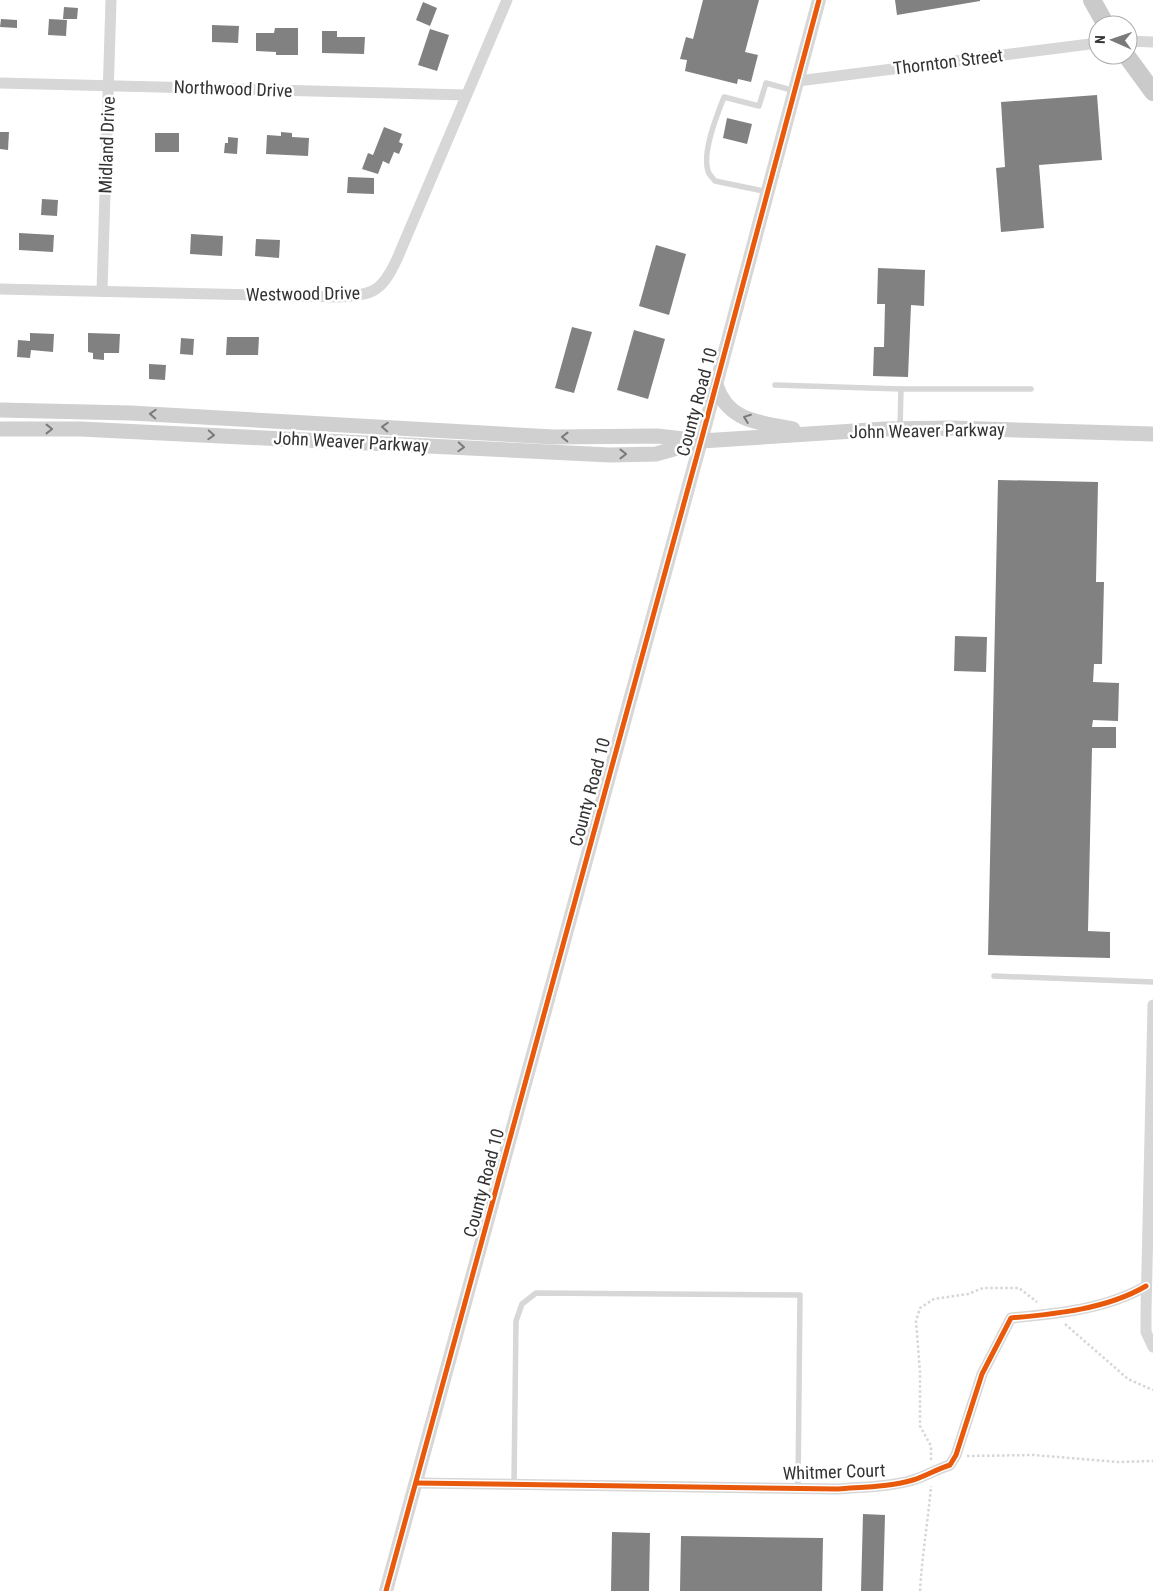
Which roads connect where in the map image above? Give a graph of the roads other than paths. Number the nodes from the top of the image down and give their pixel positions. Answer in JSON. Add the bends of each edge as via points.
{"nodes":[{"id":1,"x":112,"y":0,"type":"edge"},
{"id":2,"x":507,"y":0,"type":"edge"},
{"id":3,"x":819,"y":0,"type":"edge"},
{"id":4,"x":1092,"y":0,"type":"edge"},
{"id":5,"x":1100,"y":15,"type":"edge"},
{"id":6,"x":1138,"y":41,"type":"edge"},
{"id":7,"x":1153,"y":42,"type":"edge"},
{"id":8,"x":1088,"y":44,"type":"edge"},
{"id":9,"x":1133,"y":65,"type":"edge"},
{"id":10,"x":0,"y":83,"type":"edge"},
{"id":11,"x":109,"y":86,"type":"junction"},
{"id":12,"x":797,"y":86,"type":"junction"},
{"id":13,"x":1153,"y":92,"type":"edge"},
{"id":14,"x":466,"y":95,"type":"junction"},
{"id":15,"x":768,"y":192,"type":"junction"},
{"id":16,"x":0,"y":289,"type":"edge"},
{"id":17,"x":102,"y":291,"type":"junction"},
{"id":18,"x":716,"y":384,"type":"junction"},
{"id":19,"x":775,"y":384,"type":"dead end"},
{"id":20,"x":901,"y":389,"type":"junction"},
{"id":21,"x":1031,"y":389,"type":"dead end"},
{"id":22,"x":0,"y":410,"type":"edge"},
{"id":23,"x":0,"y":429,"type":"edge"},
{"id":24,"x":900,"y":429,"type":"junction"},
{"id":25,"x":811,"y":433,"type":"junction"},
{"id":26,"x":1153,"y":434,"type":"edge"},
{"id":27,"x":701,"y":441,"type":"junction"},
{"id":28,"x":994,"y":976,"type":"dead end"},
{"id":29,"x":1153,"y":982,"type":"edge"},
{"id":30,"x":1153,"y":1006,"type":"edge"},
{"id":31,"x":1146,"y":1286,"type":"junction"},
{"id":32,"x":1153,"y":1347,"type":"edge"},
{"id":33,"x":416,"y":1483,"type":"junction"},
{"id":34,"x":514,"y":1485,"type":"junction"},
{"id":35,"x":798,"y":1488,"type":"junction"},
{"id":36,"x":386,"y":1591,"type":"edge"}],
"edges":[{"from":1,"to":11,"type":"street","name":"Midland Drive"},
{"from":2,"to":14,"type":"street","name":"Westwood Drive"},
{"from":3,"to":12,"type":"street","name":"County Road 10"},
{"from":4,"to":5,"type":"main road"},
{"from":6,"to":7,"type":"street"},
{"from":8,"to":12,"type":"street","name":"Thornton Street"},
{"from":9,"to":13,"type":"main road"},
{"from":10,"to":11,"type":"street","name":"Northwood Drive"},
{"from":11,"to":14,"type":"street","name":"Northwood Drive"},
{"from":11,"to":17,"type":"street","name":"Midland Drive"},
{"from":12,"to":15,"type":"street","name":"County Road 10"},
{"from":12,"to":15,"type":"lane","via":[[766,84],[759,106],[724,97],[713,128],[707,154],[708,172],[715,181]]},
{"from":14,"to":17,"type":"street","name":"Westwood Drive","via":[[397,259],[387,279],[376,291],[339,297]]},
{"from":15,"to":18,"type":"street","name":"County Road 10"},
{"from":16,"to":17,"type":"street","name":"Westwood Drive"},
{"from":25,"to":18,"type":"main road","one_way":true,"via":[[758,422],[736,413],[726,406]]},
{"from":18,"to":27,"type":"street","name":"County Road 10"},
{"from":19,"to":20,"type":"lane"},
{"from":20,"to":21,"type":"lane"},
{"from":20,"to":24,"type":"lane"},
{"from":27,"to":22,"type":"main road","name":"John Weaver Parkway","one_way":true,"via":[[657,436],[553,437],[131,412]]},
{"from":23,"to":27,"type":"main road","name":"John Weaver Parkway","one_way":true,"via":[[90,429],[610,454],[656,454]]},
{"from":24,"to":25,"type":"main road","name":"John Weaver Parkway"},
{"from":24,"to":26,"type":"main road","name":"John Weaver Parkway"},
{"from":25,"to":27,"type":"main road","name":"John Weaver Parkway"},
{"from":27,"to":33,"type":"street","name":"County Road 10"},
{"from":28,"to":29,"type":"lane"},
{"from":30,"to":31,"type":"street"},
{"from":31,"to":32,"type":"street","via":[[1146,1332]]},
{"from":31,"to":35,"type":"street","name":"Whitmer Court","via":[[1102,1305],[1011,1318],[982,1374],[950,1466],[932,1470],[914,1480],[877,1486]]},
{"from":33,"to":34,"type":"street","name":"Whitmer Court"},
{"from":33,"to":36,"type":"street","name":"County Road 10"},
{"from":34,"to":35,"type":"street","name":"Whitmer Court"},
{"from":34,"to":35,"type":"lane","via":[[516,1321],[522,1304],[536,1293],[800,1295]]}]}
